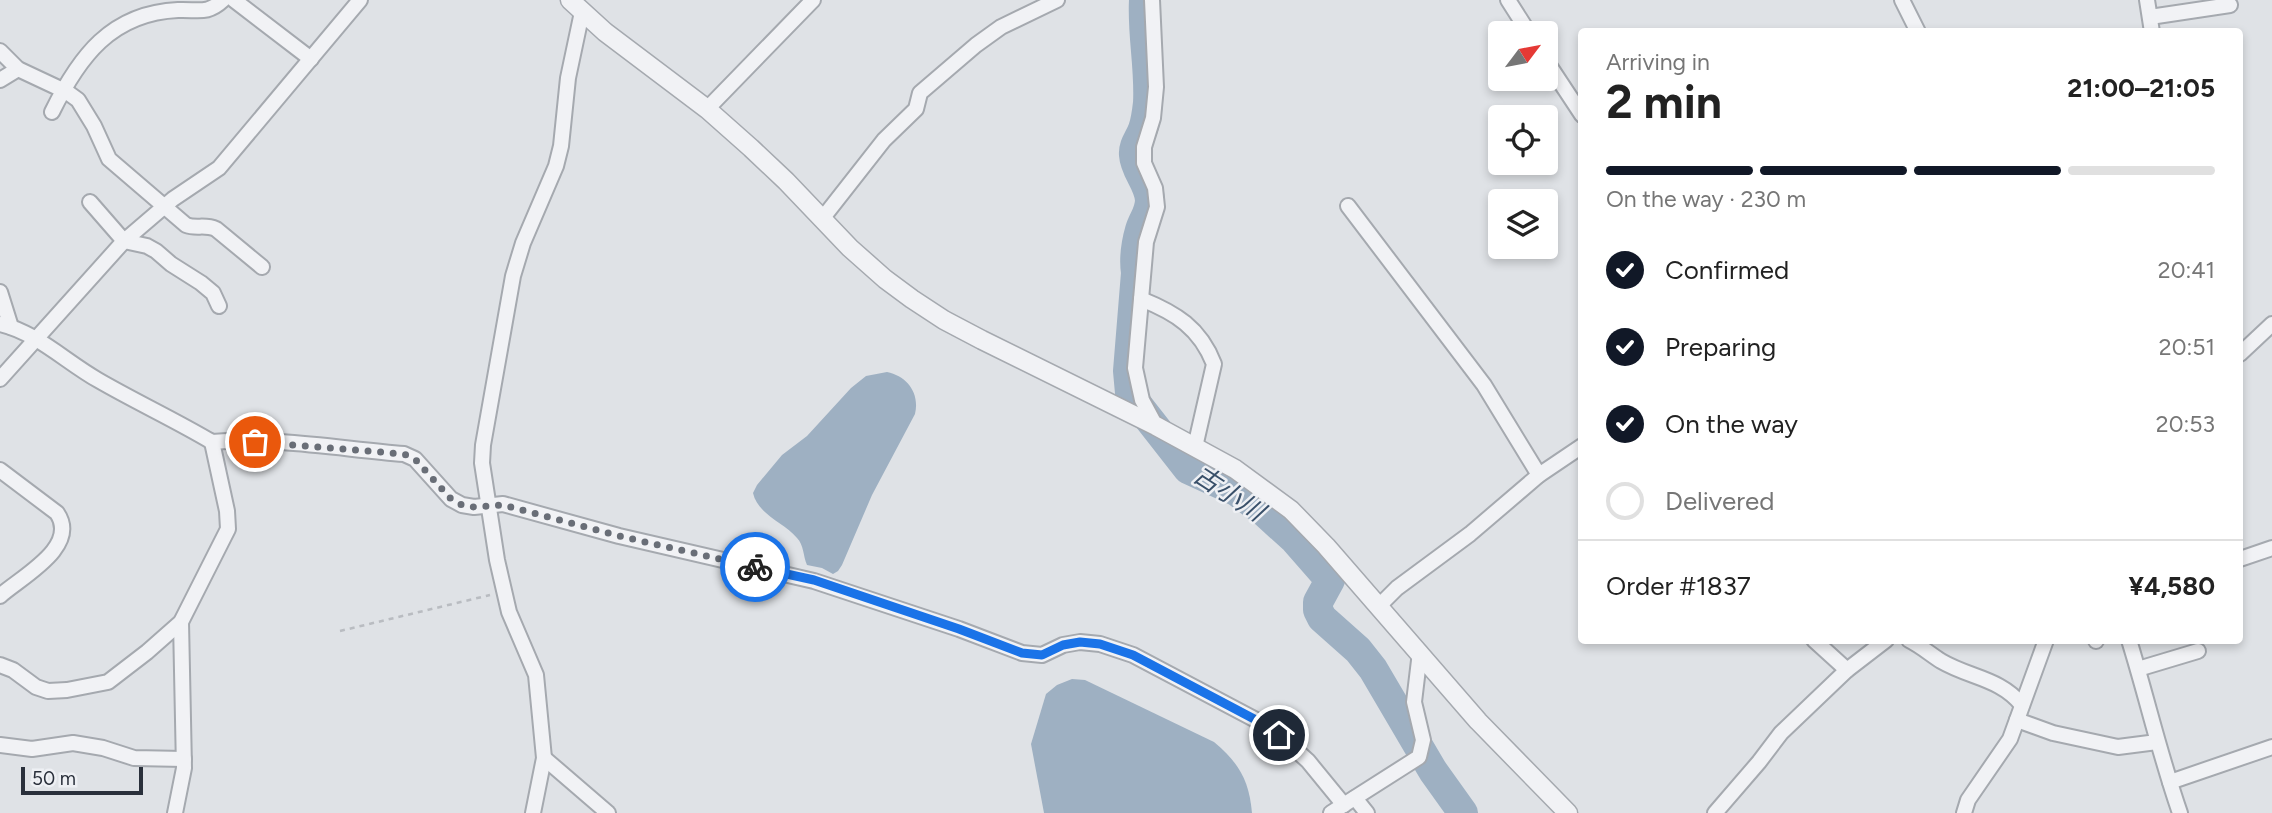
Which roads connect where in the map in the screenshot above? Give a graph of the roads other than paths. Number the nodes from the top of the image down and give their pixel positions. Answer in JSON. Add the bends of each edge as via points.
{"nodes":[{"id":1,"x":223,"y":0,"type":"edge"},
{"id":2,"x":233,"y":0,"type":"edge"},
{"id":3,"x":360,"y":0,"type":"edge"},
{"id":4,"x":813,"y":0,"type":"edge"},
{"id":5,"x":1057,"y":0,"type":"edge"},
{"id":6,"x":1152,"y":0,"type":"edge"},
{"id":7,"x":1508,"y":0,"type":"edge"},
{"id":8,"x":1902,"y":0,"type":"edge"},
{"id":9,"x":2147,"y":0,"type":"edge"},
{"id":10,"x":2230,"y":5,"type":"dead end"},
{"id":11,"x":576,"y":6,"type":"edge"},
{"id":12,"x":1521,"y":21,"type":"edge"},
{"id":13,"x":2151,"y":24,"type":"edge"},
{"id":14,"x":1916,"y":28,"type":"edge"},
{"id":15,"x":0,"y":51,"type":"edge"},
{"id":16,"x":311,"y":59,"type":"junction"},
{"id":17,"x":18,"y":69,"type":"junction"},
{"id":18,"x":1558,"y":79,"type":"edge"},
{"id":19,"x":0,"y":80,"type":"edge"},
{"id":20,"x":63,"y":90,"type":"junction"},
{"id":21,"x":706,"y":109,"type":"junction"},
{"id":22,"x":1578,"y":109,"type":"edge"},
{"id":23,"x":52,"y":112,"type":"dead end"},
{"id":24,"x":90,"y":202,"type":"dead end"},
{"id":25,"x":163,"y":206,"type":"junction"},
{"id":26,"x":1348,"y":206,"type":"dead end"},
{"id":27,"x":822,"y":219,"type":"junction"},
{"id":28,"x":124,"y":240,"type":"junction"},
{"id":29,"x":262,"y":267,"type":"dead end"},
{"id":30,"x":0,"y":292,"type":"edge"},
{"id":31,"x":1141,"y":299,"type":"junction"},
{"id":32,"x":219,"y":306,"type":"dead end"},
{"id":33,"x":2272,"y":324,"type":"edge"},
{"id":34,"x":6,"y":325,"type":"edge"},
{"id":35,"x":34,"y":339,"type":"junction"},
{"id":36,"x":2243,"y":351,"type":"edge"},
{"id":37,"x":0,"y":379,"type":"edge"},
{"id":38,"x":1156,"y":426,"type":"junction"},
{"id":39,"x":212,"y":442,"type":"junction"},
{"id":40,"x":1195,"y":447,"type":"junction"},
{"id":41,"x":1578,"y":449,"type":"edge"},
{"id":42,"x":0,"y":470,"type":"edge"},
{"id":43,"x":1539,"y":475,"type":"junction"},
{"id":44,"x":487,"y":506,"type":"junction"},
{"id":45,"x":2272,"y":548,"type":"edge"},
{"id":46,"x":2243,"y":558,"type":"edge"},
{"id":47,"x":0,"y":596,"type":"edge"},
{"id":48,"x":1379,"y":606,"type":"junction"},
{"id":49,"x":181,"y":622,"type":"junction"},
{"id":50,"x":1818,"y":644,"type":"edge"},
{"id":51,"x":1881,"y":644,"type":"edge"},
{"id":52,"x":1915,"y":644,"type":"edge"},
{"id":53,"x":2045,"y":644,"type":"edge"},
{"id":54,"x":2130,"y":644,"type":"edge"},
{"id":55,"x":2198,"y":651,"type":"dead end"},
{"id":56,"x":1420,"y":652,"type":"junction"},
{"id":57,"x":0,"y":665,"type":"edge"},
{"id":58,"x":2138,"y":668,"type":"junction"},
{"id":59,"x":1847,"y":670,"type":"junction"},
{"id":60,"x":2022,"y":705,"type":"junction"},
{"id":61,"x":2017,"y":720,"type":"junction"},
{"id":62,"x":2157,"y":742,"type":"junction"},
{"id":63,"x":0,"y":745,"type":"edge"},
{"id":64,"x":2272,"y":747,"type":"edge"},
{"id":65,"x":544,"y":758,"type":"junction"},
{"id":66,"x":184,"y":759,"type":"junction"},
{"id":67,"x":2170,"y":782,"type":"junction"},
{"id":68,"x":1350,"y":801,"type":"junction"},
{"id":69,"x":175,"y":813,"type":"edge"},
{"id":70,"x":533,"y":813,"type":"edge"},
{"id":71,"x":608,"y":813,"type":"edge"},
{"id":72,"x":1331,"y":813,"type":"edge"},
{"id":73,"x":1367,"y":813,"type":"edge"},
{"id":74,"x":1568,"y":813,"type":"edge"},
{"id":75,"x":1715,"y":813,"type":"edge"},
{"id":76,"x":1964,"y":813,"type":"edge"},
{"id":77,"x":2180,"y":813,"type":"edge"}],
"edges":[{"from":1,"to":20,"type":"street","via":[[215,8],[163,12],[116,27],[97,43]]},
{"from":2,"to":16,"type":"street"},
{"from":3,"to":16,"type":"street"},
{"from":4,"to":21,"type":"street"},
{"from":5,"to":27,"type":"street","via":[[1001,27],[920,93],[916,109],[884,140]]},
{"from":6,"to":31,"type":"street","via":[[1156,87],[1144,163],[1157,207],[1146,242]]},
{"from":7,"to":12,"type":"street"},
{"from":8,"to":14,"type":"street"},
{"from":9,"to":13,"type":"street"},
{"from":10,"to":13,"type":"street"},
{"from":11,"to":21,"type":"street"},
{"from":11,"to":44,"type":"street","via":[[561,146],[523,243],[499,350],[483,445]]},
{"from":15,"to":17,"type":"street"},
{"from":16,"to":25,"type":"street","via":[[219,168]]},
{"from":17,"to":19,"type":"street"},
{"from":17,"to":20,"type":"street"},
{"from":18,"to":22,"type":"street"},
{"from":20,"to":23,"type":"street"},
{"from":20,"to":25,"type":"street","via":[[78,100],[109,159]]},
{"from":21,"to":27,"type":"street"},
{"from":24,"to":28,"type":"street"},
{"from":25,"to":28,"type":"street"},
{"from":25,"to":29,"type":"street","via":[[186,225],[216,229]]},
{"from":26,"to":43,"type":"street","via":[[1483,385]]},
{"from":27,"to":38,"type":"street","via":[[885,279],[944,320]]},
{"from":28,"to":32,"type":"street","via":[[156,251],[213,293]]},
{"from":28,"to":35,"type":"street"},
{"from":30,"to":34,"type":"street"},
{"from":31,"to":38,"type":"street","via":[[1135,368],[1142,400]]},
{"from":31,"to":40,"type":"street","via":[[1182,320],[1202,340],[1214,364]]},
{"from":33,"to":36,"type":"street"},
{"from":34,"to":35,"type":"street"},
{"from":35,"to":37,"type":"street"},
{"from":35,"to":39,"type":"street","via":[[97,380]]},
{"from":38,"to":40,"type":"street"},
{"from":39,"to":44,"type":"street","via":[[404,454],[415,459],[451,499],[462,505]]},
{"from":39,"to":49,"type":"street","via":[[228,529]]},
{"from":40,"to":48,"type":"street","via":[[1235,468],[1291,510]]},
{"from":41,"to":43,"type":"street"},
{"from":42,"to":47,"type":"street","via":[[57,513],[63,530],[48,558]]},
{"from":43,"to":48,"type":"street"},
{"from":44,"to":65,"type":"street","via":[[509,612],[536,675]]},
{"from":44,"to":68,"type":"street","via":[[503,505],[814,580],[1022,653],[1042,655],[1080,642],[1122,651],[1279,735]]},
{"from":45,"to":46,"type":"street"},
{"from":48,"to":56,"type":"street"},
{"from":49,"to":57,"type":"street","via":[[108,682],[48,691]]},
{"from":49,"to":66,"type":"street"},
{"from":50,"to":59,"type":"street"},
{"from":51,"to":59,"type":"street"},
{"from":52,"to":60,"type":"street","via":[[1942,662],[2003,687]]},
{"from":53,"to":60,"type":"street"},
{"from":54,"to":58,"type":"street"},
{"from":55,"to":58,"type":"street"},
{"from":56,"to":68,"type":"street","via":[[1414,702],[1423,740],[1419,757]]},
{"from":56,"to":74,"type":"street"},
{"from":58,"to":62,"type":"street"},
{"from":59,"to":75,"type":"street","via":[[1781,733]]},
{"from":60,"to":61,"type":"street"},
{"from":61,"to":62,"type":"street","via":[[2118,747]]},
{"from":61,"to":76,"type":"street"},
{"from":62,"to":67,"type":"street"},
{"from":63,"to":66,"type":"street","via":[[32,749],[73,743],[134,758]]},
{"from":64,"to":67,"type":"street"},
{"from":65,"to":70,"type":"street"},
{"from":65,"to":71,"type":"street"},
{"from":66,"to":69,"type":"street"},
{"from":67,"to":77,"type":"street"},
{"from":68,"to":72,"type":"street"},
{"from":68,"to":73,"type":"street"}]}
